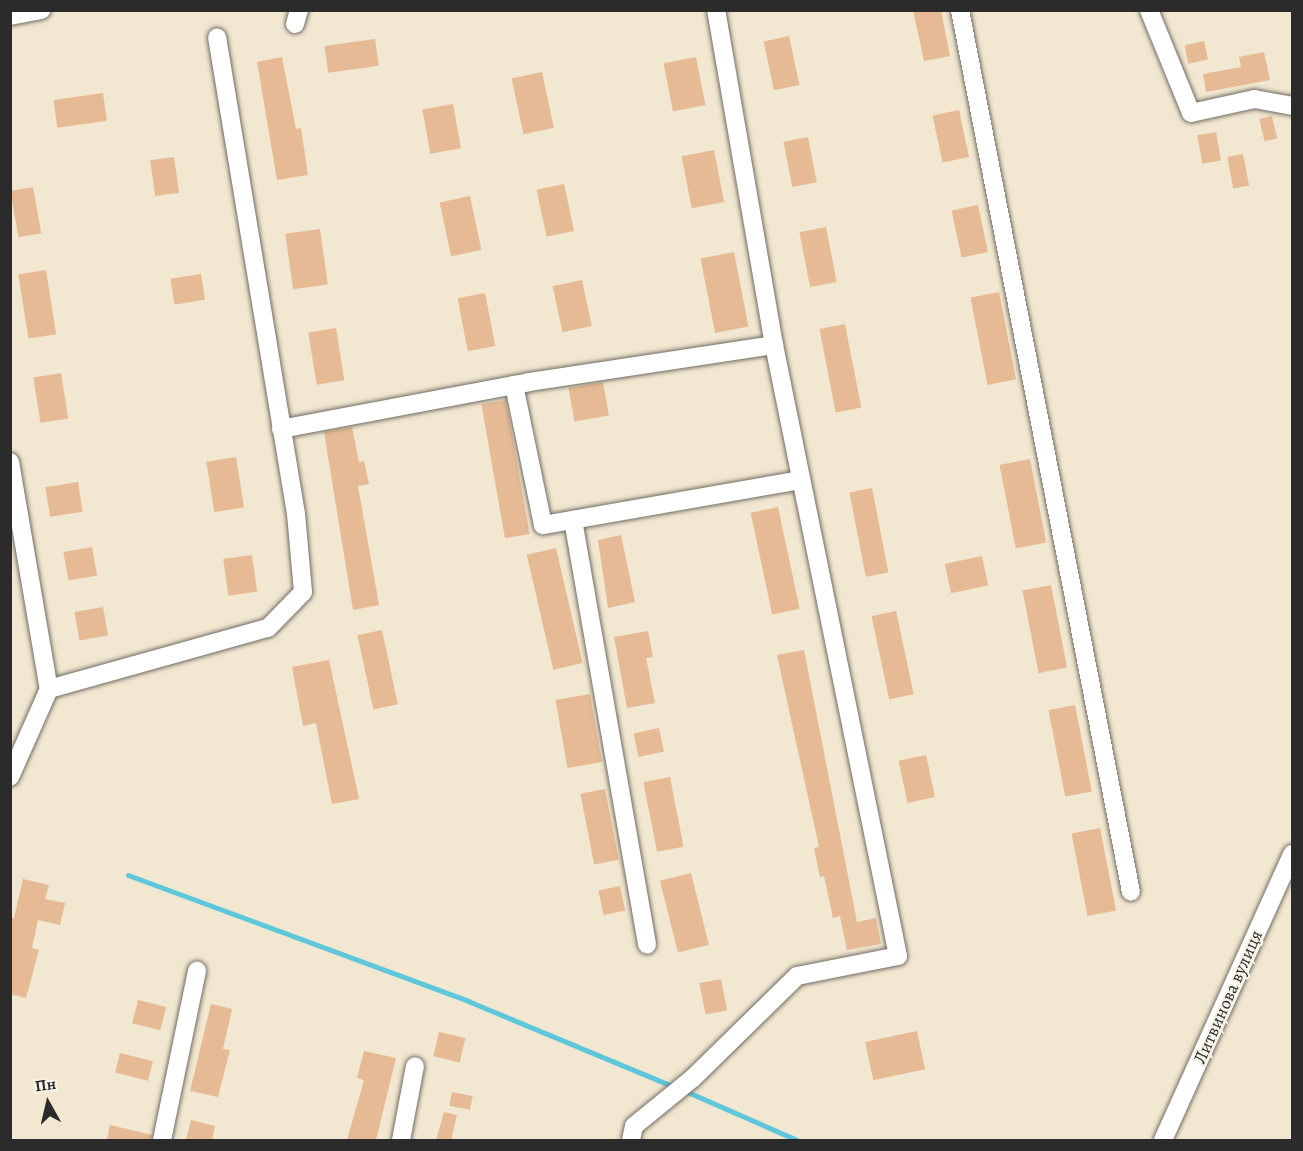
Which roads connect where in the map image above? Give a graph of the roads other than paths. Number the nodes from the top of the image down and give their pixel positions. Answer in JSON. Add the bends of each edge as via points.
{"nodes":[{"id":1,"x":41,"y":10,"type":"edge"},
{"id":2,"x":716,"y":10,"type":"edge"},
{"id":3,"x":960,"y":10,"type":"edge"},
{"id":4,"x":1149,"y":10,"type":"edge"},
{"id":5,"x":10,"y":16,"type":"edge"},
{"id":6,"x":217,"y":37,"type":"dead end"},
{"id":7,"x":1293,"y":106,"type":"edge"},
{"id":8,"x":774,"y":345,"type":"junction"},
{"id":9,"x":514,"y":385,"type":"junction"},
{"id":10,"x":281,"y":429,"type":"junction"},
{"id":11,"x":10,"y":462,"type":"edge"},
{"id":12,"x":801,"y":480,"type":"junction"},
{"id":13,"x":573,"y":520,"type":"junction"},
{"id":14,"x":49,"y":689,"type":"junction"},
{"id":15,"x":11,"y":776,"type":"edge"},
{"id":16,"x":1293,"y":854,"type":"edge"},
{"id":17,"x":1131,"y":892,"type":"dead end"},
{"id":18,"x":647,"y":945,"type":"dead end"},
{"id":19,"x":197,"y":971,"type":"dead end"},
{"id":20,"x":415,"y":1066,"type":"dead end"},
{"id":21,"x":162,"y":1140,"type":"edge"},
{"id":22,"x":400,"y":1140,"type":"edge"},
{"id":23,"x":631,"y":1140,"type":"edge"},
{"id":24,"x":1163,"y":1140,"type":"edge"}],
"edges":[{"from":1,"to":5,"type":"street"},
{"from":2,"to":8,"type":"street"},
{"from":3,"to":17,"type":"street"},
{"from":4,"to":7,"type":"street","via":[[1191,113],[1254,99]]},
{"from":6,"to":10,"type":"street"},
{"from":8,"to":9,"type":"street"},
{"from":8,"to":12,"type":"street"},
{"from":9,"to":10,"type":"street"},
{"from":9,"to":13,"type":"street","via":[[543,525]]},
{"from":10,"to":14,"type":"street","via":[[296,514],[303,592],[268,628]]},
{"from":11,"to":14,"type":"street"},
{"from":12,"to":13,"type":"street"},
{"from":12,"to":23,"type":"street","via":[[898,956],[797,976],[693,1078],[634,1126]]},
{"from":13,"to":18,"type":"street"},
{"from":14,"to":15,"type":"street"},
{"from":16,"to":24,"type":"street","name":"Литвинова вулиця"},
{"from":19,"to":21,"type":"street"},
{"from":20,"to":22,"type":"street"}]}
